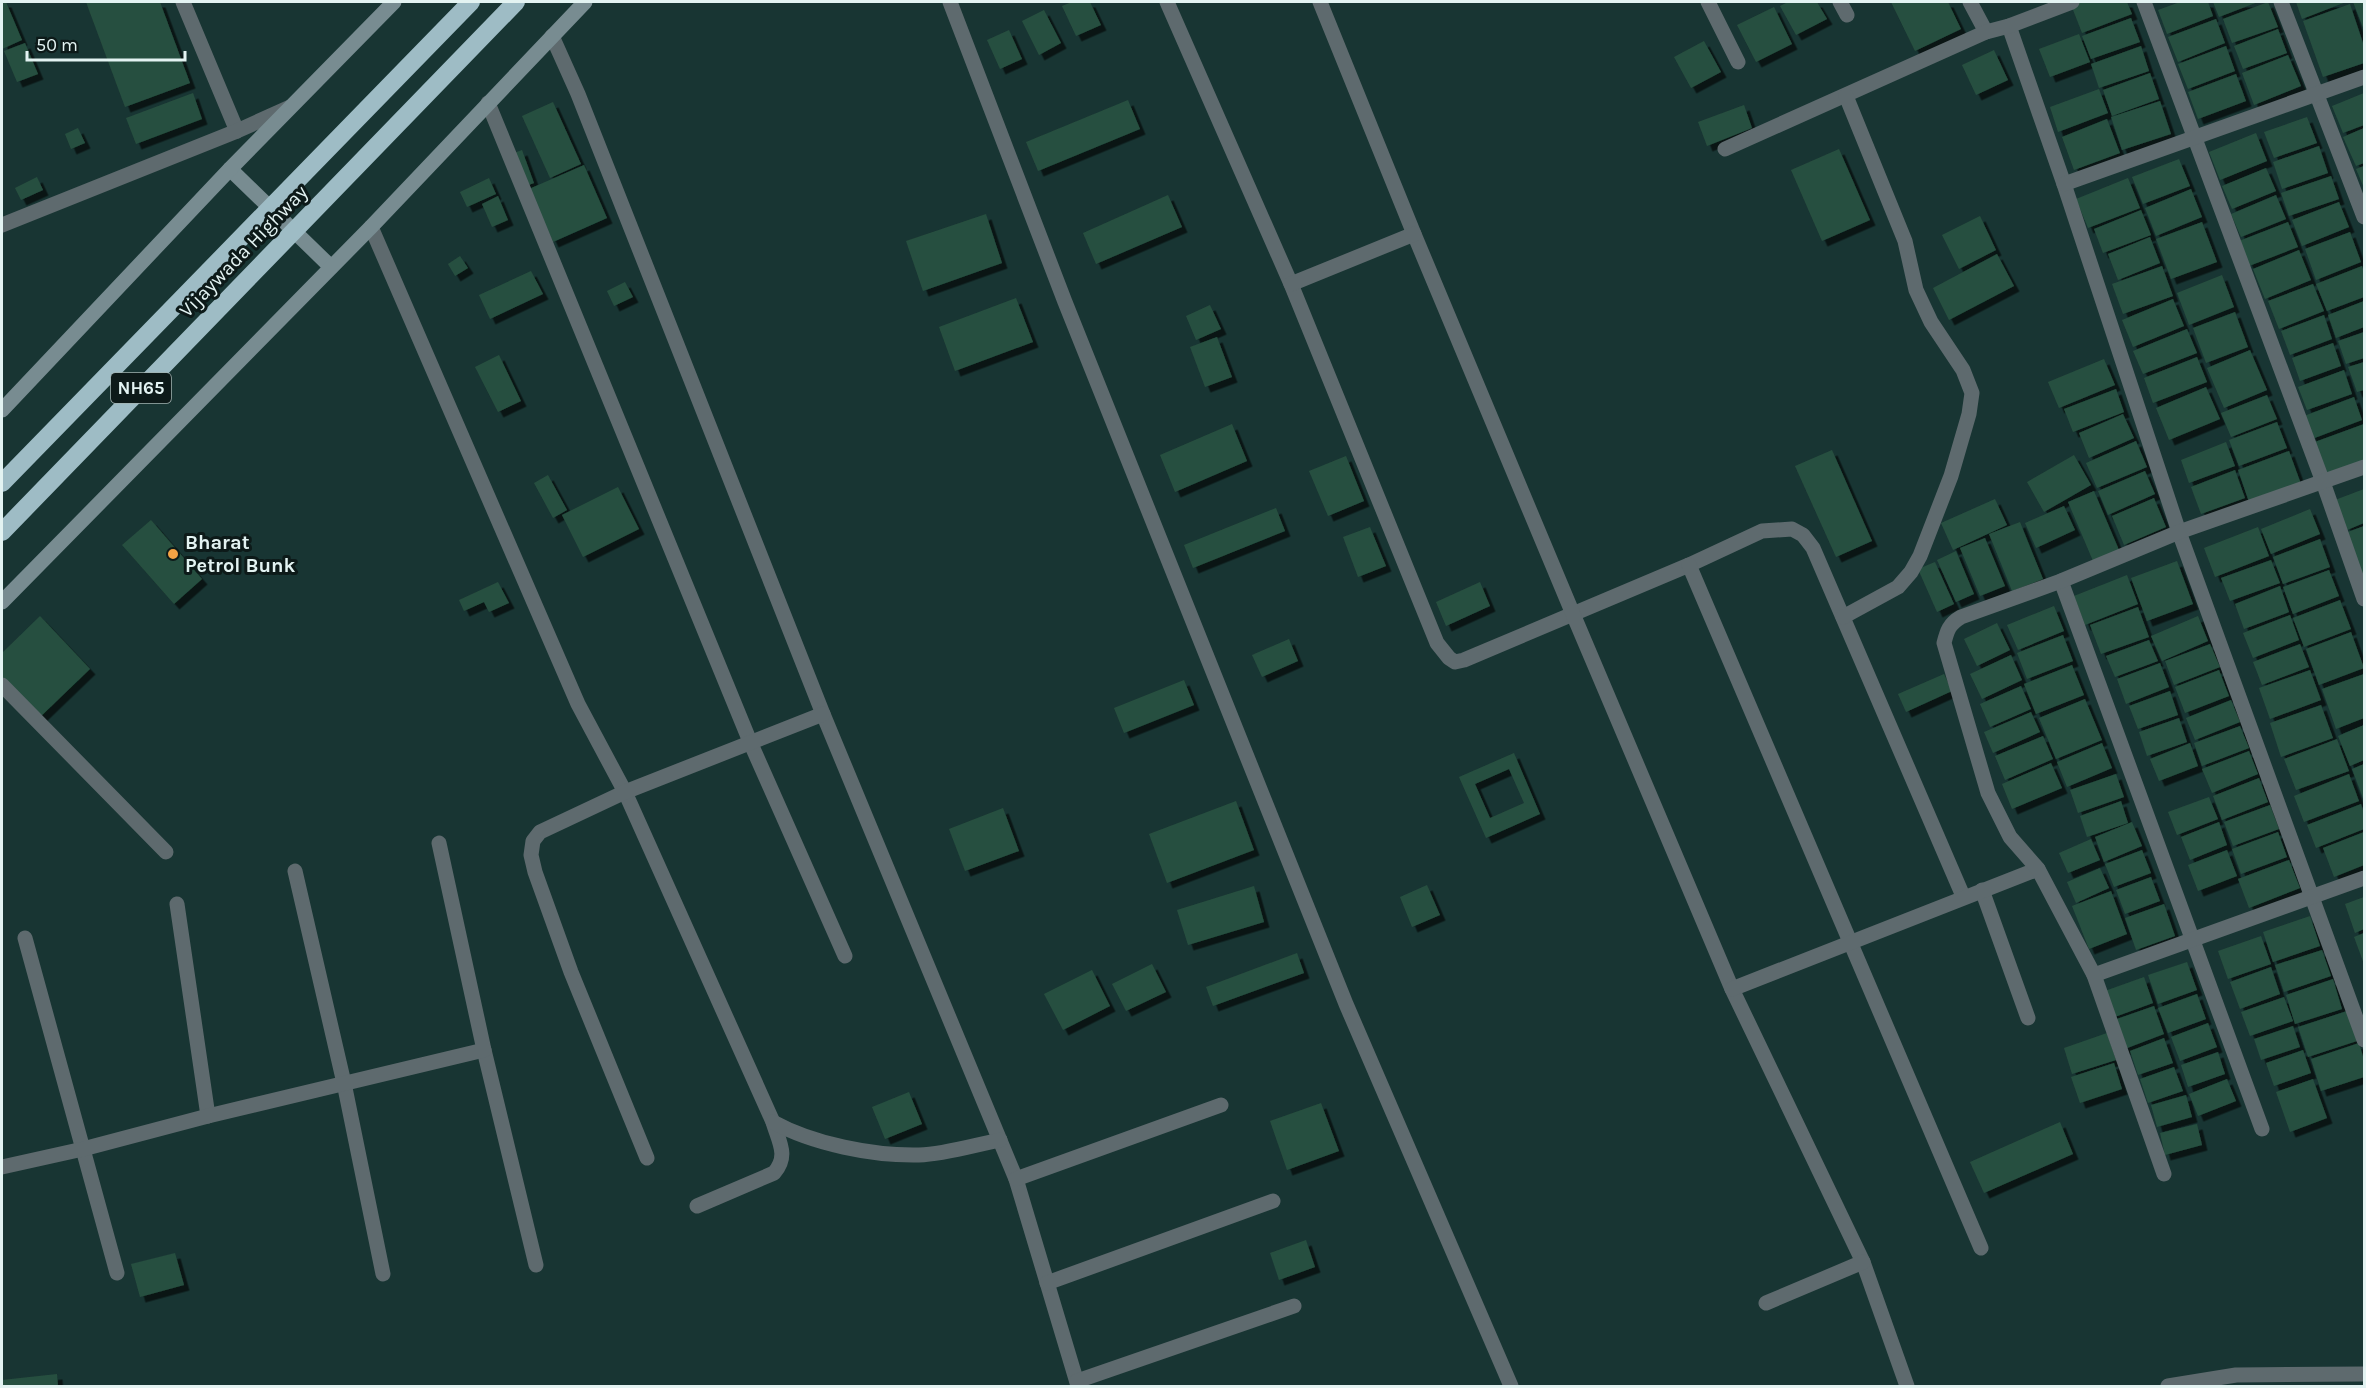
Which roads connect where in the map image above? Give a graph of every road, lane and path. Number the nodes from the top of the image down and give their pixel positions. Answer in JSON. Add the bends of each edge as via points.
{"nodes":[{"id":1,"x":183,"y":2,"type":"edge"},
{"id":2,"x":394,"y":2,"type":"edge"},
{"id":3,"x":471,"y":2,"type":"edge"},
{"id":4,"x":516,"y":2,"type":"edge"},
{"id":5,"x":585,"y":2,"type":"edge"},
{"id":6,"x":950,"y":2,"type":"edge"},
{"id":7,"x":1167,"y":2,"type":"edge"},
{"id":8,"x":1320,"y":2,"type":"edge"},
{"id":9,"x":1708,"y":2,"type":"edge"},
{"id":10,"x":1970,"y":2,"type":"edge"},
{"id":11,"x":2072,"y":2,"type":"edge"},
{"id":12,"x":2144,"y":2,"type":"edge"},
{"id":13,"x":2282,"y":2,"type":"edge"},
{"id":14,"x":2009,"y":26,"type":"junction"},
{"id":15,"x":1986,"y":32,"type":"junction"},
{"id":16,"x":552,"y":36,"type":"junction"},
{"id":17,"x":1738,"y":62,"type":"dead end"},
{"id":18,"x":2364,"y":77,"type":"edge"},
{"id":19,"x":2318,"y":93,"type":"junction"},
{"id":20,"x":1846,"y":96,"type":"junction"},
{"id":21,"x":488,"y":103,"type":"junction"},
{"id":22,"x":291,"y":107,"type":"junction"},
{"id":23,"x":237,"y":131,"type":"junction"},
{"id":24,"x":2194,"y":137,"type":"junction"},
{"id":25,"x":1725,"y":149,"type":"dead end"},
{"id":26,"x":230,"y":169,"type":"junction"},
{"id":27,"x":2064,"y":184,"type":"junction"},
{"id":28,"x":2364,"y":217,"type":"edge"},
{"id":29,"x":2,"y":225,"type":"edge"},
{"id":30,"x":371,"y":227,"type":"junction"},
{"id":31,"x":1414,"y":234,"type":"junction"},
{"id":32,"x":331,"y":267,"type":"junction"},
{"id":33,"x":1291,"y":284,"type":"junction"},
{"id":34,"x":2,"y":410,"type":"edge"},
{"id":35,"x":2364,"y":467,"type":"edge"},
{"id":36,"x":2324,"y":482,"type":"junction"},
{"id":37,"x":2,"y":483,"type":"edge"},
{"id":38,"x":2,"y":532,"type":"edge"},
{"id":39,"x":2180,"y":532,"type":"junction"},
{"id":40,"x":1689,"y":565,"type":"junction"},
{"id":41,"x":2061,"y":580,"type":"junction"},
{"id":42,"x":2364,"y":599,"type":"edge"},
{"id":43,"x":2,"y":602,"type":"edge"},
{"id":44,"x":1573,"y":614,"type":"junction"},
{"id":45,"x":1843,"y":617,"type":"junction"},
{"id":46,"x":2,"y":685,"type":"edge"},
{"id":47,"x":823,"y":714,"type":"junction"},
{"id":48,"x":751,"y":744,"type":"junction"},
{"id":49,"x":625,"y":792,"type":"junction"},
{"id":50,"x":439,"y":843,"type":"dead end"},
{"id":51,"x":166,"y":852,"type":"dead end"},
{"id":52,"x":2038,"y":869,"type":"junction"},
{"id":53,"x":295,"y":871,"type":"dead end"},
{"id":54,"x":2364,"y":878,"type":"edge"},
{"id":55,"x":1982,"y":890,"type":"junction"},
{"id":56,"x":1963,"y":896,"type":"junction"},
{"id":57,"x":2312,"y":896,"type":"junction"},
{"id":58,"x":177,"y":904,"type":"dead end"},
{"id":59,"x":25,"y":938,"type":"dead end"},
{"id":60,"x":2193,"y":941,"type":"junction"},
{"id":61,"x":1850,"y":943,"type":"junction"},
{"id":62,"x":845,"y":956,"type":"dead end"},
{"id":63,"x":2094,"y":975,"type":"junction"},
{"id":64,"x":1732,"y":989,"type":"junction"},
{"id":65,"x":2028,"y":1018,"type":"dead end"},
{"id":66,"x":2364,"y":1040,"type":"edge"},
{"id":67,"x":484,"y":1050,"type":"junction"},
{"id":68,"x":344,"y":1083,"type":"junction"},
{"id":69,"x":1221,"y":1105,"type":"dead end"},
{"id":70,"x":208,"y":1116,"type":"junction"},
{"id":71,"x":773,"y":1122,"type":"junction"},
{"id":72,"x":2262,"y":1129,"type":"dead end"},
{"id":73,"x":1000,"y":1140,"type":"junction"},
{"id":74,"x":83,"y":1149,"type":"junction"},
{"id":75,"x":647,"y":1158,"type":"dead end"},
{"id":76,"x":2,"y":1167,"type":"edge"},
{"id":77,"x":2164,"y":1174,"type":"dead end"},
{"id":78,"x":1016,"y":1179,"type":"junction"},
{"id":79,"x":1273,"y":1201,"type":"dead end"},
{"id":80,"x":697,"y":1206,"type":"dead end"},
{"id":81,"x":1981,"y":1248,"type":"dead end"},
{"id":82,"x":1863,"y":1262,"type":"junction"},
{"id":83,"x":536,"y":1265,"type":"dead end"},
{"id":84,"x":117,"y":1273,"type":"dead end"},
{"id":85,"x":383,"y":1274,"type":"dead end"},
{"id":86,"x":1047,"y":1283,"type":"junction"},
{"id":87,"x":1766,"y":1303,"type":"dead end"},
{"id":88,"x":1294,"y":1306,"type":"dead end"},
{"id":89,"x":2364,"y":1374,"type":"edge"},
{"id":90,"x":1077,"y":1384,"type":"edge"},
{"id":91,"x":1511,"y":1386,"type":"edge"},
{"id":92,"x":1907,"y":1386,"type":"edge"},
{"id":93,"x":2168,"y":1386,"type":"edge"}],
"edges":[{"from":1,"to":23,"type":"street"},
{"from":2,"to":22,"type":"street"},
{"from":3,"to":37,"type":"highway","name":"Vijaywada Highway","number":"NH65"},
{"from":4,"to":38,"type":"highway","name":"Vijaywada Highway","number":"NH65"},
{"from":5,"to":16,"type":"street"},
{"from":6,"to":91,"type":"street","via":[[1065,302],[1346,1004]]},
{"from":7,"to":33,"type":"street"},
{"from":8,"to":31,"type":"street"},
{"from":9,"to":17,"type":"street"},
{"from":10,"to":15,"type":"street"},
{"from":11,"to":14,"type":"street"},
{"from":12,"to":24,"type":"street"},
{"from":13,"to":19,"type":"street"},
{"from":14,"to":15,"type":"street"},
{"from":14,"to":27,"type":"street"},
{"from":15,"to":20,"type":"street"},
{"from":16,"to":21,"type":"street"},
{"from":16,"to":47,"type":"street"},
{"from":18,"to":19,"type":"street"},
{"from":19,"to":24,"type":"street"},
{"from":19,"to":28,"type":"street"},
{"from":20,"to":25,"type":"street"},
{"from":20,"to":45,"type":"street","via":[[1905,241],[1916,290],[1931,322],[1963,370],[1972,393],[1951,477],[1911,572],[1898,587]]},
{"from":21,"to":30,"type":"street"},
{"from":21,"to":48,"type":"street"},
{"from":22,"to":23,"type":"street"},
{"from":22,"to":26,"type":"street"},
{"from":23,"to":29,"type":"street"},
{"from":24,"to":27,"type":"street"},
{"from":24,"to":36,"type":"street"},
{"from":26,"to":32,"type":"street"},
{"from":26,"to":34,"type":"street"},
{"from":27,"to":39,"type":"street"},
{"from":30,"to":32,"type":"street"},
{"from":30,"to":49,"type":"street","via":[[578,704]]},
{"from":31,"to":33,"type":"street"},
{"from":31,"to":44,"type":"street"},
{"from":32,"to":43,"type":"street"},
{"from":33,"to":44,"type":"street","via":[[1444,653],[1455,662],[1464,660]]},
{"from":35,"to":36,"type":"street"},
{"from":36,"to":39,"type":"street"},
{"from":36,"to":42,"type":"street"},
{"from":39,"to":41,"type":"street"},
{"from":39,"to":57,"type":"street"},
{"from":40,"to":44,"type":"street"},
{"from":40,"to":45,"type":"street","via":[[1762,531],[1791,529],[1803,535],[1813,548]]},
{"from":40,"to":61,"type":"street"},
{"from":41,"to":52,"type":"street","via":[[1960,617],[1946,632],[1944,644],[1988,793],[2010,837]]},
{"from":41,"to":60,"type":"street"},
{"from":44,"to":64,"type":"street"},
{"from":45,"to":56,"type":"street"},
{"from":46,"to":51,"type":"street"},
{"from":47,"to":48,"type":"street"},
{"from":47,"to":73,"type":"street"},
{"from":48,"to":49,"type":"street"},
{"from":48,"to":62,"type":"street"},
{"from":49,"to":71,"type":"street"},
{"from":49,"to":75,"type":"street","via":[[540,832],[533,841],[531,855],[571,972]]},
{"from":50,"to":67,"type":"street"},
{"from":52,"to":55,"type":"street"},
{"from":52,"to":63,"type":"street"},
{"from":53,"to":68,"type":"street"},
{"from":54,"to":57,"type":"street"},
{"from":55,"to":56,"type":"street"},
{"from":55,"to":65,"type":"street"},
{"from":56,"to":61,"type":"street"},
{"from":57,"to":60,"type":"street"},
{"from":57,"to":66,"type":"street"},
{"from":58,"to":70,"type":"street"},
{"from":59,"to":74,"type":"street"},
{"from":60,"to":63,"type":"street"},
{"from":60,"to":72,"type":"street"},
{"from":61,"to":64,"type":"street"},
{"from":61,"to":81,"type":"street"},
{"from":63,"to":77,"type":"street"},
{"from":64,"to":82,"type":"street"},
{"from":67,"to":68,"type":"street"},
{"from":67,"to":83,"type":"street"},
{"from":68,"to":70,"type":"street"},
{"from":68,"to":85,"type":"street"},
{"from":69,"to":78,"type":"street"},
{"from":70,"to":74,"type":"street"},
{"from":71,"to":73,"type":"street","via":[[811,1138],[870,1152],[920,1155]]},
{"from":71,"to":80,"type":"street","via":[[783,1154],[774,1173]]},
{"from":73,"to":78,"type":"street"},
{"from":74,"to":76,"type":"street"},
{"from":74,"to":84,"type":"street"},
{"from":78,"to":86,"type":"street"},
{"from":79,"to":86,"type":"street"},
{"from":82,"to":87,"type":"street"},
{"from":82,"to":92,"type":"street"},
{"from":86,"to":90,"type":"street"},
{"from":88,"to":90,"type":"street"},
{"from":89,"to":93,"type":"street","via":[[2236,1375]]}]}
